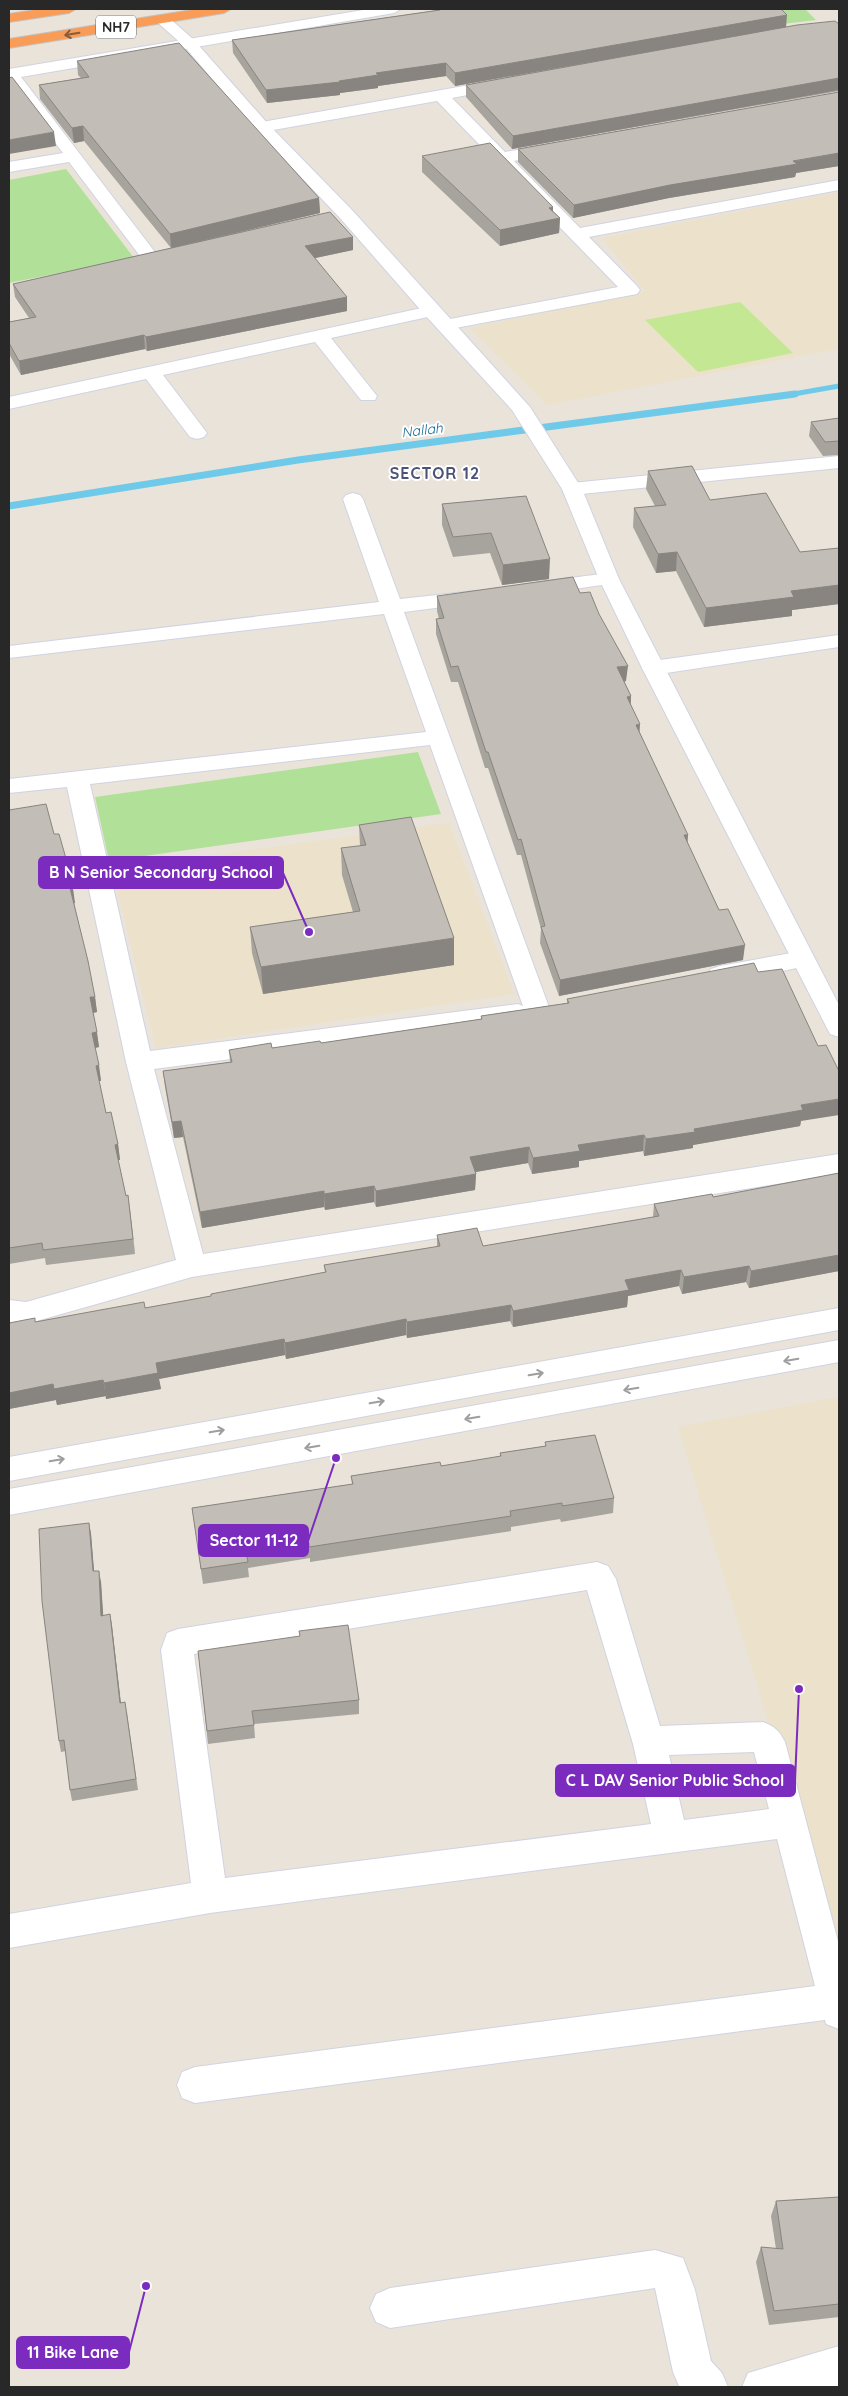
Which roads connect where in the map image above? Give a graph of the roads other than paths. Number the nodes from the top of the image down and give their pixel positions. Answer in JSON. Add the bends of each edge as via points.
{"nodes":[{"id":1,"x":69,"y":9,"type":"edge"},
{"id":2,"x":224,"y":9,"type":"edge"},
{"id":3,"x":394,"y":9,"type":"edge"},
{"id":4,"x":13,"y":12,"type":"edge"},
{"id":5,"x":156,"y":14,"type":"edge"},
{"id":6,"x":9,"y":32,"type":"edge"},
{"id":7,"x":38,"y":33,"type":"junction"},
{"id":8,"x":188,"y":43,"type":"junction"},
{"id":9,"x":9,"y":44,"type":"edge"},
{"id":10,"x":10,"y":74,"type":"edge"},
{"id":11,"x":519,"y":81,"type":"edge"},
{"id":12,"x":440,"y":95,"type":"junction"},
{"id":13,"x":262,"y":127,"type":"junction"},
{"id":14,"x":568,"y":146,"type":"edge"},
{"id":15,"x":74,"y":156,"type":"junction"},
{"id":16,"x":501,"y":158,"type":"junction"},
{"id":17,"x":9,"y":167,"type":"edge"},
{"id":18,"x":839,"y":185,"type":"edge"},
{"id":19,"x":346,"y":214,"type":"junction"},
{"id":20,"x":328,"y":218,"type":"edge"},
{"id":21,"x":577,"y":234,"type":"junction"},
{"id":22,"x":170,"y":256,"type":"edge"},
{"id":23,"x":152,"y":260,"type":"junction"},
{"id":24,"x":133,"y":264,"type":"edge"},
{"id":25,"x":431,"y":311,"type":"junction"},
{"id":26,"x":445,"y":325,"type":"junction"},
{"id":27,"x":320,"y":336,"type":"junction"},
{"id":28,"x":151,"y":372,"type":"junction"},
{"id":29,"x":368,"y":396,"type":"dead end"},
{"id":30,"x":11,"y":399,"type":"edge"},
{"id":31,"x":197,"y":433,"type":"dead end"},
{"id":32,"x":839,"y":462,"type":"edge"},
{"id":33,"x":572,"y":489,"type":"junction"},
{"id":34,"x":353,"y":499,"type":"dead end"},
{"id":35,"x":610,"y":579,"type":"junction"},
{"id":36,"x":521,"y":591,"type":"edge"},
{"id":37,"x":491,"y":595,"type":"edge"},
{"id":38,"x":392,"y":608,"type":"junction"},
{"id":39,"x":839,"y":641,"type":"edge"},
{"id":40,"x":9,"y":652,"type":"edge"},
{"id":41,"x":653,"y":668,"type":"junction"},
{"id":42,"x":439,"y":737,"type":"junction"},
{"id":43,"x":78,"y":778,"type":"junction"},
{"id":44,"x":9,"y":786,"type":"edge"},
{"id":45,"x":802,"y":960,"type":"junction"},
{"id":46,"x":694,"y":980,"type":"edge"},
{"id":47,"x":839,"y":1028,"type":"edge"},
{"id":48,"x":139,"y":1062,"type":"junction"},
{"id":49,"x":839,"y":1164,"type":"edge"},
{"id":50,"x":192,"y":1266,"type":"junction"},
{"id":51,"x":9,"y":1311,"type":"edge"},
{"id":52,"x":839,"y":1319,"type":"edge"},
{"id":53,"x":839,"y":1351,"type":"edge"},
{"id":54,"x":9,"y":1469,"type":"edge"},
{"id":55,"x":9,"y":1502,"type":"edge"},
{"id":56,"x":649,"y":1741,"type":"junction"},
{"id":57,"x":789,"y":1822,"type":"junction"},
{"id":58,"x":671,"y":1837,"type":"junction"},
{"id":59,"x":210,"y":1896,"type":"junction"},
{"id":60,"x":9,"y":1931,"type":"edge"},
{"id":61,"x":838,"y":2006,"type":"edge"},
{"id":62,"x":195,"y":2085,"type":"dead end"},
{"id":63,"x":390,"y":2308,"type":"dead end"},
{"id":64,"x":839,"y":2366,"type":"edge"},
{"id":65,"x":708,"y":2387,"type":"edge"},
{"id":66,"x":762,"y":2387,"type":"edge"}],
"edges":[{"from":1,"to":4,"type":"highway"},
{"from":2,"to":5,"type":"highway","number":"NH7"},
{"from":3,"to":8,"type":"street"},
{"from":5,"to":7,"type":"highway","number":"NH7","one_way":true},
{"from":5,"to":8,"type":"street"},
{"from":6,"to":7,"type":"highway"},
{"from":7,"to":9,"type":"highway","number":"NH7"},
{"from":8,"to":10,"type":"street"},
{"from":8,"to":13,"type":"street"},
{"from":10,"to":15,"type":"street"},
{"from":11,"to":12,"type":"street"},
{"from":12,"to":13,"type":"street"},
{"from":12,"to":16,"type":"street"},
{"from":13,"to":19,"type":"street"},
{"from":14,"to":16,"type":"street"},
{"from":15,"to":17,"type":"street"},
{"from":15,"to":23,"type":"street"},
{"from":16,"to":21,"type":"street"},
{"from":18,"to":21,"type":"street"},
{"from":19,"to":20,"type":"street"},
{"from":19,"to":25,"type":"street"},
{"from":21,"to":26,"type":"street","via":[[631,290]]},
{"from":22,"to":23,"type":"street"},
{"from":23,"to":24,"type":"street"},
{"from":25,"to":26,"type":"street"},
{"from":25,"to":27,"type":"street"},
{"from":26,"to":33,"type":"street","via":[[520,407]]},
{"from":27,"to":28,"type":"street"},
{"from":27,"to":29,"type":"street"},
{"from":28,"to":30,"type":"street"},
{"from":28,"to":31,"type":"street"},
{"from":32,"to":33,"type":"street"},
{"from":33,"to":35,"type":"street"},
{"from":34,"to":38,"type":"street"},
{"from":35,"to":36,"type":"street"},
{"from":35,"to":41,"type":"street"},
{"from":37,"to":38,"type":"street"},
{"from":38,"to":40,"type":"street"},
{"from":38,"to":42,"type":"street"},
{"from":39,"to":41,"type":"street"},
{"from":41,"to":45,"type":"street"},
{"from":42,"to":43,"type":"street"},
{"from":42,"to":48,"type":"street","via":[[547,1008]]},
{"from":43,"to":44,"type":"street"},
{"from":43,"to":48,"type":"street"},
{"from":45,"to":46,"type":"street"},
{"from":45,"to":47,"type":"street"},
{"from":48,"to":50,"type":"street"},
{"from":49,"to":50,"type":"street"},
{"from":50,"to":51,"type":"street","via":[[26,1313]]},
{"from":54,"to":52,"type":"street","one_way":true},
{"from":53,"to":55,"type":"street","one_way":true},
{"from":56,"to":57,"type":"street","via":[[763,1737],[768,1742]]},
{"from":56,"to":58,"type":"street"},
{"from":56,"to":59,"type":"street","via":[[597,1575],[185,1640],[178,1643],[177,1650]]},
{"from":57,"to":58,"type":"street"},
{"from":57,"to":61,"type":"street"},
{"from":58,"to":59,"type":"street"},
{"from":59,"to":60,"type":"street"},
{"from":61,"to":62,"type":"street"},
{"from":63,"to":65,"type":"street","via":[[655,2269],[669,2272],[693,2372]]},
{"from":64,"to":66,"type":"street"}]}
